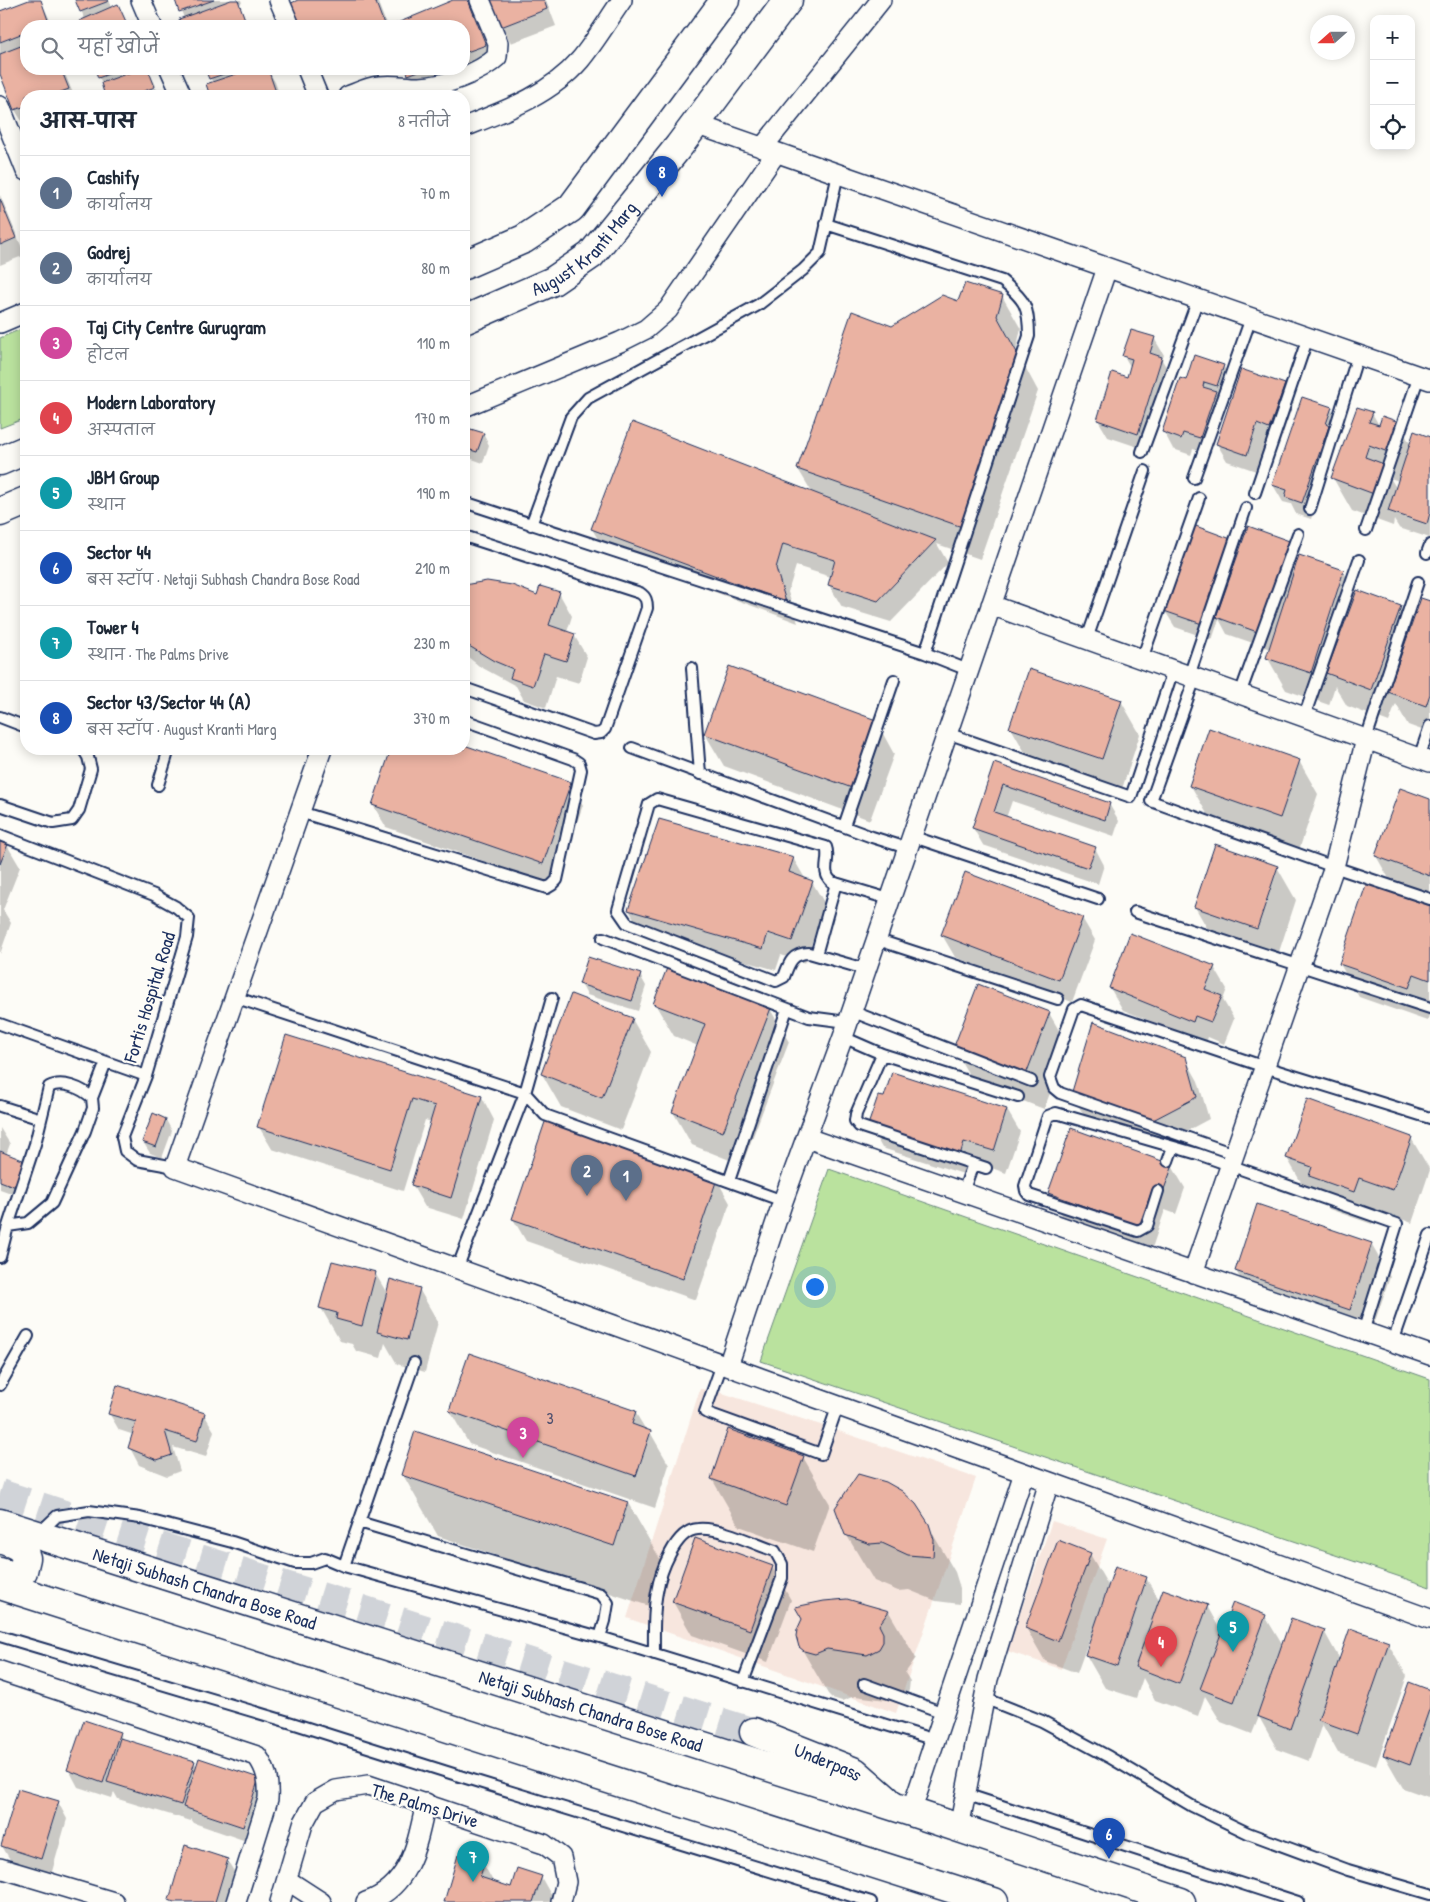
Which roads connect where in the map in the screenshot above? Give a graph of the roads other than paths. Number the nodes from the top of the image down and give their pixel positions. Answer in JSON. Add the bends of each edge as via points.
{"nodes":[{"id":1,"x":142,"y":0,"type":"edge"},
{"id":2,"x":279,"y":0,"type":"edge"},
{"id":3,"x":480,"y":0,"type":"edge"},
{"id":4,"x":622,"y":0,"type":"edge"},
{"id":5,"x":725,"y":0,"type":"edge"},
{"id":6,"x":788,"y":0,"type":"edge"},
{"id":7,"x":882,"y":0,"type":"edge"},
{"id":8,"x":150,"y":20,"type":"edge"},
{"id":9,"x":287,"y":20,"type":"edge"},
{"id":10,"x":470,"y":72,"type":"edge"},
{"id":11,"x":173,"y":75,"type":"edge"},
{"id":12,"x":309,"y":75,"type":"edge"},
{"id":13,"x":464,"y":75,"type":"edge"},
{"id":14,"x":179,"y":90,"type":"edge"},
{"id":15,"x":316,"y":90,"type":"edge"},
{"id":16,"x":365,"y":90,"type":"edge"},
{"id":17,"x":0,"y":106,"type":"edge"},
{"id":18,"x":695,"y":124,"type":"junction"},
{"id":19,"x":470,"y":125,"type":"edge"},
{"id":20,"x":769,"y":150,"type":"junction"},
{"id":21,"x":20,"y":156,"type":"edge"},
{"id":22,"x":838,"y":174,"type":"junction"},
{"id":23,"x":826,"y":224,"type":"junction"},
{"id":24,"x":470,"y":262,"type":"edge"},
{"id":25,"x":1107,"y":268,"type":"junction"},
{"id":26,"x":1198,"y":299,"type":"junction"},
{"id":27,"x":20,"y":315,"type":"edge"},
{"id":28,"x":470,"y":317,"type":"edge"},
{"id":29,"x":1251,"y":318,"type":"junction"},
{"id":30,"x":0,"y":323,"type":"edge"},
{"id":31,"x":1308,"y":338,"type":"junction"},
{"id":32,"x":1358,"y":355,"type":"junction"},
{"id":33,"x":1424,"y":378,"type":"edge"},
{"id":34,"x":470,"y":404,"type":"edge"},
{"id":35,"x":1142,"y":452,"type":"dead end"},
{"id":36,"x":20,"y":453,"type":"edge"},
{"id":37,"x":0,"y":462,"type":"edge"},
{"id":38,"x":1145,"y":471,"type":"dead end"},
{"id":39,"x":1194,"y":478,"type":"dead end"},
{"id":40,"x":1256,"y":493,"type":"dead end"},
{"id":41,"x":1199,"y":498,"type":"dead end"},
{"id":42,"x":20,"y":504,"type":"edge"},
{"id":43,"x":470,"y":504,"type":"edge"},
{"id":44,"x":1246,"y":508,"type":"dead end"},
{"id":45,"x":1310,"y":509,"type":"dead end"},
{"id":46,"x":0,"y":512,"type":"edge"},
{"id":47,"x":531,"y":525,"type":"junction"},
{"id":48,"x":1366,"y":530,"type":"dead end"},
{"id":49,"x":1298,"y":534,"type":"dead end"},
{"id":50,"x":470,"y":538,"type":"edge"},
{"id":51,"x":1359,"y":560,"type":"dead end"},
{"id":52,"x":1418,"y":582,"type":"dead end"},
{"id":53,"x":991,"y":605,"type":"junction"},
{"id":54,"x":1087,"y":639,"type":"junction"},
{"id":55,"x":925,"y":653,"type":"junction"},
{"id":56,"x":1142,"y":659,"type":"junction"},
{"id":57,"x":692,"y":668,"type":"dead end"},
{"id":58,"x":968,"y":670,"type":"junction"},
{"id":59,"x":1186,"y":674,"type":"junction"},
{"id":60,"x":894,"y":680,"type":"dead end"},
{"id":61,"x":470,"y":690,"type":"edge"},
{"id":62,"x":1240,"y":694,"type":"junction"},
{"id":63,"x":0,"y":717,"type":"edge"},
{"id":64,"x":1304,"y":717,"type":"junction"},
{"id":65,"x":470,"y":722,"type":"edge"},
{"id":66,"x":20,"y":724,"type":"edge"},
{"id":67,"x":1430,"y":726,"type":"edge"},
{"id":68,"x":946,"y":733,"type":"junction"},
{"id":69,"x":1366,"y":739,"type":"junction"},
{"id":70,"x":632,"y":748,"type":"dead end"},
{"id":71,"x":87,"y":755,"type":"edge"},
{"id":72,"x":167,"y":755,"type":"edge"},
{"id":73,"x":320,"y":755,"type":"edge"},
{"id":74,"x":1425,"y":760,"type":"edge"},
{"id":75,"x":700,"y":774,"type":"junction"},
{"id":76,"x":158,"y":785,"type":"dead end"},
{"id":77,"x":0,"y":804,"type":"edge"},
{"id":78,"x":300,"y":812,"type":"junction"},
{"id":79,"x":844,"y":826,"type":"junction"},
{"id":80,"x":0,"y":835,"type":"edge"},
{"id":81,"x":909,"y":842,"type":"junction"},
{"id":82,"x":1334,"y":867,"type":"junction"},
{"id":83,"x":836,"y":883,"type":"junction"},
{"id":84,"x":889,"y":898,"type":"junction"},
{"id":85,"x":1098,"y":899,"type":"dead end"},
{"id":86,"x":1430,"y":899,"type":"edge"},
{"id":87,"x":1135,"y":912,"type":"dead end"},
{"id":88,"x":603,"y":938,"type":"dead end"},
{"id":89,"x":876,"y":939,"type":"junction"},
{"id":90,"x":816,"y":955,"type":"junction"},
{"id":91,"x":1300,"y":965,"type":"junction"},
{"id":92,"x":865,"y":969,"type":"junction"},
{"id":93,"x":234,"y":997,"type":"junction"},
{"id":94,"x":552,"y":998,"type":"dead end"},
{"id":95,"x":1058,"y":999,"type":"dead end"},
{"id":96,"x":1430,"y":1008,"type":"edge"},
{"id":97,"x":787,"y":1009,"type":"junction"},
{"id":98,"x":0,"y":1024,"type":"edge"},
{"id":99,"x":847,"y":1024,"type":"junction"},
{"id":100,"x":882,"y":1054,"type":"junction"},
{"id":101,"x":106,"y":1062,"type":"junction"},
{"id":102,"x":1265,"y":1067,"type":"junction"},
{"id":103,"x":146,"y":1076,"type":"junction"},
{"id":104,"x":1031,"y":1081,"type":"dead end"},
{"id":105,"x":525,"y":1093,"type":"junction"},
{"id":106,"x":1018,"y":1097,"type":"dead end"},
{"id":107,"x":92,"y":1098,"type":"junction"},
{"id":108,"x":0,"y":1106,"type":"edge"},
{"id":109,"x":1430,"y":1118,"type":"edge"},
{"id":110,"x":41,"y":1119,"type":"junction"},
{"id":111,"x":807,"y":1138,"type":"junction"},
{"id":112,"x":1173,"y":1147,"type":"junction"},
{"id":113,"x":1168,"y":1160,"type":"dead end"},
{"id":114,"x":1232,"y":1160,"type":"junction"},
{"id":115,"x":973,"y":1164,"type":"junction"},
{"id":116,"x":175,"y":1167,"type":"junction"},
{"id":117,"x":986,"y":1168,"type":"dead end"},
{"id":118,"x":729,"y":1181,"type":"junction"},
{"id":119,"x":1158,"y":1191,"type":"dead end"},
{"id":120,"x":963,"y":1192,"type":"junction"},
{"id":121,"x":784,"y":1201,"type":"junction"},
{"id":122,"x":8,"y":1226,"type":"junction"},
{"id":123,"x":1430,"y":1235,"type":"edge"},
{"id":124,"x":0,"y":1257,"type":"edge"},
{"id":125,"x":457,"y":1269,"type":"junction"},
{"id":126,"x":1193,"y":1273,"type":"junction"},
{"id":127,"x":1363,"y":1332,"type":"junction"},
{"id":128,"x":28,"y":1336,"type":"dead end"},
{"id":129,"x":1393,"y":1342,"type":"junction"},
{"id":130,"x":1430,"y":1355,"type":"edge"},
{"id":131,"x":414,"y":1363,"type":"dead end"},
{"id":132,"x":725,"y":1365,"type":"junction"},
{"id":133,"x":0,"y":1385,"type":"edge"},
{"id":134,"x":838,"y":1405,"type":"junction"},
{"id":135,"x":1024,"y":1473,"type":"junction"},
{"id":136,"x":1049,"y":1482,"type":"junction"},
{"id":137,"x":0,"y":1522,"type":"edge"},
{"id":138,"x":359,"y":1522,"type":"junction"},
{"id":139,"x":38,"y":1534,"type":"junction"},
{"id":140,"x":0,"y":1539,"type":"edge"},
{"id":141,"x":344,"y":1566,"type":"junction"},
{"id":142,"x":0,"y":1572,"type":"edge"},
{"id":143,"x":0,"y":1585,"type":"edge"},
{"id":144,"x":1430,"y":1619,"type":"edge"},
{"id":145,"x":0,"y":1636,"type":"edge"},
{"id":146,"x":600,"y":1637,"type":"junction"},
{"id":147,"x":654,"y":1654,"type":"junction"},
{"id":148,"x":0,"y":1671,"type":"edge"},
{"id":149,"x":743,"y":1682,"type":"junction"},
{"id":150,"x":864,"y":1684,"type":"dead end"},
{"id":151,"x":984,"y":1698,"type":"junction"},
{"id":152,"x":944,"y":1712,"type":"junction"},
{"id":153,"x":754,"y":1732,"type":"tunnel mouth"},
{"id":154,"x":935,"y":1740,"type":"junction"},
{"id":155,"x":965,"y":1794,"type":"junction"},
{"id":156,"x":426,"y":1803,"type":"junction"},
{"id":157,"x":902,"y":1809,"type":"junction"},
{"id":158,"x":959,"y":1828,"type":"junction"},
{"id":159,"x":0,"y":1868,"type":"edge"},
{"id":160,"x":287,"y":1880,"type":"junction"},
{"id":161,"x":1430,"y":1894,"type":"edge"},
{"id":162,"x":114,"y":1902,"type":"edge"},
{"id":163,"x":236,"y":1902,"type":"edge"},
{"id":164,"x":280,"y":1902,"type":"edge"},
{"id":165,"x":320,"y":1902,"type":"edge"},
{"id":166,"x":366,"y":1902,"type":"edge"},
{"id":167,"x":561,"y":1902,"type":"edge"},
{"id":168,"x":871,"y":1902,"type":"edge"},
{"id":169,"x":994,"y":1902,"type":"edge"},
{"id":170,"x":1181,"y":1902,"type":"edge"},
{"id":171,"x":1298,"y":1902,"type":"edge"}],
"edges":[{"from":1,"to":8,"type":"street"},
{"from":2,"to":9,"type":"street"},
{"from":3,"to":10,"type":"street","via":[[498,43],[497,57]]},
{"from":4,"to":19,"type":"street","via":[[579,61],[548,89]]},
{"from":5,"to":24,"type":"main road","name":"August Kranti Marg","via":[[571,208],[524,239]]},
{"from":6,"to":18,"type":"main road","name":"August Kranti Marg"},
{"from":7,"to":20,"type":"street"},
{"from":11,"to":14,"type":"street"},
{"from":12,"to":15,"type":"street"},
{"from":13,"to":16,"type":"street","via":[[441,84],[420,87],[395,85]]},
{"from":17,"to":21,"type":"street"},
{"from":18,"to":20,"type":"street"},
{"from":18,"to":28,"type":"main road","name":"August Kranti Marg","via":[[591,255],[553,281]]},
{"from":20,"to":22,"type":"street"},
{"from":20,"to":34,"type":"street","via":[[668,310],[646,329]]},
{"from":22,"to":23,"type":"lane"},
{"from":22,"to":25,"type":"street"},
{"from":23,"to":47,"type":"lane","via":[[820,253],[758,305],[588,398],[571,417]]},
{"from":23,"to":55,"type":"lane","via":[[1002,281],[1019,296],[1029,314],[1028,336]]},
{"from":25,"to":26,"type":"street"},
{"from":25,"to":53,"type":"street"},
{"from":26,"to":29,"type":"street"},
{"from":26,"to":35,"type":"lane"},
{"from":27,"to":30,"type":"street"},
{"from":29,"to":31,"type":"street"},
{"from":29,"to":39,"type":"lane"},
{"from":31,"to":32,"type":"street"},
{"from":31,"to":40,"type":"lane"},
{"from":32,"to":33,"type":"street"},
{"from":32,"to":45,"type":"lane"},
{"from":33,"to":48,"type":"lane"},
{"from":36,"to":37,"type":"main road"},
{"from":38,"to":54,"type":"lane"},
{"from":41,"to":56,"type":"lane"},
{"from":42,"to":46,"type":"main road"},
{"from":43,"to":47,"type":"lane"},
{"from":44,"to":59,"type":"lane"},
{"from":47,"to":55,"type":"lane"},
{"from":49,"to":62,"type":"lane"},
{"from":50,"to":61,"type":"lane","via":[[640,593],[647,602],[601,733],[594,734]]},
{"from":51,"to":64,"type":"lane"},
{"from":52,"to":69,"type":"lane"},
{"from":53,"to":54,"type":"street"},
{"from":53,"to":58,"type":"street"},
{"from":54,"to":56,"type":"street"},
{"from":55,"to":58,"type":"lane"},
{"from":56,"to":59,"type":"street"},
{"from":57,"to":75,"type":"lane"},
{"from":58,"to":68,"type":"street"},
{"from":59,"to":62,"type":"street"},
{"from":59,"to":68,"type":"lane","via":[[1131,797]]},
{"from":59,"to":82,"type":"lane","via":[[1151,801]]},
{"from":60,"to":79,"type":"lane"},
{"from":62,"to":64,"type":"street"},
{"from":63,"to":66,"type":"lane"},
{"from":64,"to":69,"type":"street"},
{"from":65,"to":78,"type":"lane","via":[[579,763],[581,770],[557,880],[547,888]]},
{"from":67,"to":74,"type":"lane"},
{"from":68,"to":81,"type":"street"},
{"from":69,"to":74,"type":"street"},
{"from":69,"to":82,"type":"street"},
{"from":70,"to":75,"type":"lane"},
{"from":71,"to":77,"type":"lane","via":[[91,770],[79,810],[72,820],[53,823]]},
{"from":72,"to":76,"type":"lane"},
{"from":73,"to":78,"type":"street"},
{"from":75,"to":79,"type":"lane"},
{"from":78,"to":93,"type":"street"},
{"from":79,"to":81,"type":"lane"},
{"from":80,"to":103,"type":"lane","name":"Fortis Hospital Road","via":[[154,895],[189,918],[187,937]]},
{"from":81,"to":84,"type":"street"},
{"from":81,"to":85,"type":"lane"},
{"from":82,"to":86,"type":"lane"},
{"from":82,"to":91,"type":"street"},
{"from":83,"to":84,"type":"lane"},
{"from":83,"to":90,"type":"lane"},
{"from":83,"to":90,"type":"lane","via":[[828,878],[825,869],[826,847],[657,798],[649,804],[618,910],[627,923],[776,981],[784,977],[790,960],[797,954]]},
{"from":84,"to":89,"type":"street"},
{"from":87,"to":91,"type":"lane"},
{"from":88,"to":97,"type":"lane"},
{"from":89,"to":92,"type":"street"},
{"from":89,"to":95,"type":"lane"},
{"from":90,"to":92,"type":"lane"},
{"from":91,"to":96,"type":"lane"},
{"from":91,"to":102,"type":"street"},
{"from":92,"to":99,"type":"street"},
{"from":93,"to":105,"type":"lane"},
{"from":93,"to":116,"type":"street"},
{"from":94,"to":105,"type":"lane"},
{"from":97,"to":99,"type":"lane","via":[[809,1018]]},
{"from":97,"to":118,"type":"lane"},
{"from":98,"to":101,"type":"lane","name":"Fortis Hospital Road"},
{"from":99,"to":100,"type":"lane"},
{"from":99,"to":104,"type":"lane"},
{"from":99,"to":111,"type":"street"},
{"from":100,"to":106,"type":"lane"},
{"from":100,"to":115,"type":"lane","via":[[856,1114],[855,1121],[859,1126]]},
{"from":101,"to":103,"type":"lane","name":"Fortis Hospital Road"},
{"from":101,"to":107,"type":"lane","name":"Fortis Hospital Road"},
{"from":102,"to":109,"type":"lane"},
{"from":102,"to":114,"type":"street"},
{"from":102,"to":114,"type":"lane","via":[[1081,1005],[1074,1009],[1050,1077],[1060,1094]]},
{"from":103,"to":116,"type":"lane","via":[[122,1137],[125,1151],[136,1160]]},
{"from":105,"to":118,"type":"lane","via":[[545,1115]]},
{"from":105,"to":125,"type":"lane"},
{"from":107,"to":110,"type":"lane","via":[[73,1087],[55,1084],[46,1093]]},
{"from":107,"to":122,"type":"lane","name":"Fortis Hospital Road","via":[[93,1108],[85,1132],[52,1203],[28,1223]]},
{"from":108,"to":110,"type":"lane"},
{"from":110,"to":122,"type":"lane"},
{"from":111,"to":120,"type":"street"},
{"from":111,"to":121,"type":"street"},
{"from":112,"to":113,"type":"lane"},
{"from":112,"to":114,"type":"lane"},
{"from":112,"to":119,"type":"lane","via":[[1051,1114],[1025,1186],[1029,1195],[1138,1231],[1147,1226]]},
{"from":114,"to":126,"type":"street"},
{"from":114,"to":127,"type":"lane","via":[[1397,1224]]},
{"from":115,"to":117,"type":"lane"},
{"from":115,"to":120,"type":"lane"},
{"from":116,"to":125,"type":"street"},
{"from":118,"to":121,"type":"lane"},
{"from":120,"to":126,"type":"street"},
{"from":121,"to":132,"type":"street"},
{"from":122,"to":124,"type":"lane"},
{"from":123,"to":129,"type":"lane"},
{"from":125,"to":132,"type":"street"},
{"from":126,"to":127,"type":"street"},
{"from":127,"to":129,"type":"street"},
{"from":128,"to":133,"type":"lane"},
{"from":129,"to":130,"type":"street"},
{"from":131,"to":138,"type":"lane"},
{"from":132,"to":134,"type":"street"},
{"from":132,"to":134,"type":"lane","via":[[705,1412],[821,1454]]},
{"from":134,"to":135,"type":"street"},
{"from":135,"to":136,"type":"street"},
{"from":135,"to":152,"type":"street"},
{"from":136,"to":144,"type":"street"},
{"from":136,"to":151,"type":"street"},
{"from":137,"to":139,"type":"main road","name":"Netaji Subhash Chandra Bose Road"},
{"from":138,"to":141,"type":"lane"},
{"from":138,"to":146,"type":"lane","via":[[601,1594],[608,1603]]},
{"from":139,"to":141,"type":"lane","via":[[57,1516],[89,1511],[140,1518],[232,1542],[295,1563],[311,1563],[325,1558]]},
{"from":139,"to":157,"type":"main road","name":"Netaji Subhash Chandra Bose Road"},
{"from":140,"to":142,"type":"main road","via":[[22,1549],[26,1558],[23,1571],[18,1574]]},
{"from":141,"to":146,"type":"lane"},
{"from":143,"to":169,"type":"main road"},
{"from":145,"to":168,"type":"lane"},
{"from":146,"to":147,"type":"lane"},
{"from":147,"to":149,"type":"lane"},
{"from":147,"to":149,"type":"lane","via":[[657,1592],[666,1562],[681,1537],[689,1532],[697,1528],[725,1532],[775,1551],[782,1564],[782,1578]]},
{"from":148,"to":163,"type":"street","via":[[257,1756],[265,1767],[269,1783],[268,1800]]},
{"from":149,"to":154,"type":"lane"},
{"from":150,"to":152,"type":"lane"},
{"from":151,"to":155,"type":"street"},
{"from":151,"to":161,"type":"lane","via":[[1042,1721],[1192,1806],[1248,1833],[1348,1870]]},
{"from":152,"to":154,"type":"street"},
{"from":153,"to":157,"type":"main road","name":"Underpass","via":[[855,1772]]},
{"from":154,"to":157,"type":"street"},
{"from":155,"to":158,"type":"street"},
{"from":155,"to":171,"type":"lane"},
{"from":156,"to":160,"type":"street","name":"The Palms Drive","via":[[368,1785],[336,1790],[315,1802],[304,1824]]},
{"from":156,"to":166,"type":"street","via":[[415,1850],[397,1884]]},
{"from":156,"to":167,"type":"street","name":"The Palms Drive","via":[[544,1844],[561,1856],[566,1882]]},
{"from":157,"to":158,"type":"main road","name":"Netaji Subhash Chandra Bose Road"},
{"from":158,"to":170,"type":"main road","name":"Netaji Subhash Chandra Bose Road"},
{"from":159,"to":162,"type":"street"},
{"from":160,"to":164,"type":"street","name":"The Palms Drive"},
{"from":160,"to":165,"type":"street"}]}
